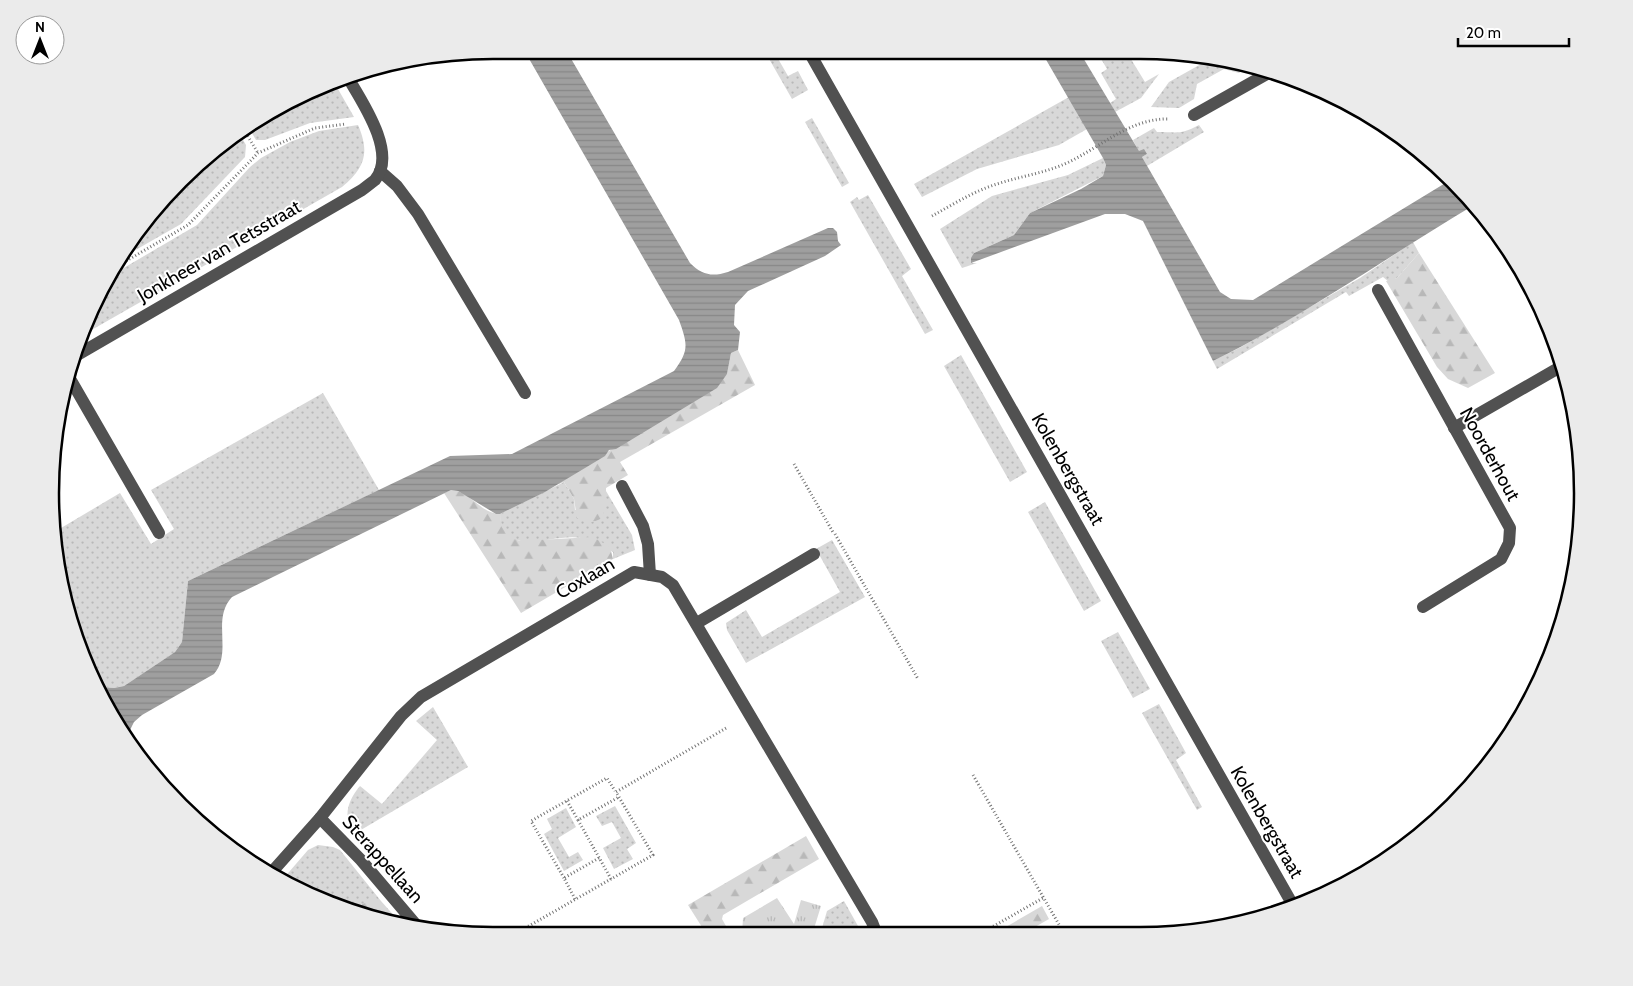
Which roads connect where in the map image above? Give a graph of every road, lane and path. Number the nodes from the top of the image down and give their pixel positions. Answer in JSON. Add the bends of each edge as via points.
{"nodes":[{"id":1,"x":813,"y":59,"type":"edge"},
{"id":2,"x":1262,"y":77,"type":"edge"},
{"id":3,"x":351,"y":83,"type":"edge"},
{"id":4,"x":1194,"y":115,"type":"dead end"},
{"id":5,"x":371,"y":117,"type":"junction"},
{"id":6,"x":1139,"y":123,"type":"dead end"},
{"id":7,"x":247,"y":135,"type":"edge"},
{"id":8,"x":258,"y":153,"type":"junction"},
{"id":9,"x":380,"y":171,"type":"junction"},
{"id":10,"x":909,"y":228,"type":"junction"},
{"id":11,"x":127,"y":261,"type":"edge"},
{"id":12,"x":1378,"y":290,"type":"dead end"},
{"id":13,"x":82,"y":352,"type":"edge"},
{"id":14,"x":1556,"y":370,"type":"edge"},
{"id":15,"x":73,"y":384,"type":"edge"},
{"id":16,"x":525,"y":393,"type":"dead end"},
{"id":17,"x":1454,"y":428,"type":"junction"},
{"id":18,"x":794,"y":464,"type":"dead end"},
{"id":19,"x":622,"y":486,"type":"dead end"},
{"id":20,"x":159,"y":533,"type":"dead end"},
{"id":21,"x":835,"y":534,"type":"junction"},
{"id":22,"x":814,"y":554,"type":"joint"},
{"id":23,"x":650,"y":575,"type":"junction"},
{"id":24,"x":1422,"y":607,"type":"dead end"},
{"id":25,"x":697,"y":623,"type":"junction"},
{"id":26,"x":918,"y":680,"type":"dead end"},
{"id":27,"x":751,"y":714,"type":"junction"},
{"id":28,"x":973,"y":775,"type":"dead end"},
{"id":29,"x":616,"y":792,"type":"junction"},
{"id":30,"x":619,"y":797,"type":"junction"},
{"id":31,"x":567,"y":801,"type":"junction"},
{"id":32,"x":320,"y":818,"type":"junction"},
{"id":33,"x":578,"y":820,"type":"junction"},
{"id":34,"x":600,"y":858,"type":"junction"},
{"id":35,"x":275,"y":868,"type":"edge"},
{"id":36,"x":564,"y":878,"type":"junction"},
{"id":37,"x":612,"y":879,"type":"junction"},
{"id":38,"x":1043,"y":898,"type":"junction"},
{"id":39,"x":576,"y":899,"type":"junction"},
{"id":40,"x":1290,"y":900,"type":"edge"},
{"id":41,"x":412,"y":920,"type":"edge"},
{"id":42,"x":526,"y":927,"type":"edge"},
{"id":43,"x":874,"y":927,"type":"edge"},
{"id":44,"x":992,"y":927,"type":"edge"},
{"id":45,"x":1060,"y":927,"type":"edge"}],
"edges":[{"from":1,"to":10,"type":"street","name":"Kolenbergstraat"},
{"from":2,"to":4,"type":"street"},
{"from":3,"to":5,"type":"street"},
{"from":5,"to":8,"type":"path","via":[[339,126],[315,128]]},
{"from":5,"to":9,"type":"street","via":[[383,152]]},
{"from":6,"to":10,"type":"path","via":[[1069,162],[996,184]]},
{"from":7,"to":8,"type":"path"},
{"from":8,"to":11,"type":"path","via":[[188,225]]},
{"from":9,"to":13,"type":"street","name":"Jonkheer van Tetsstraat","via":[[362,190]]},
{"from":9,"to":16,"type":"street","via":[[397,186],[418,214]]},
{"from":10,"to":40,"type":"street","name":"Kolenbergstraat"},
{"from":12,"to":17,"type":"street","name":"Noorderhout"},
{"from":14,"to":17,"type":"street"},
{"from":15,"to":20,"type":"street"},
{"from":17,"to":24,"type":"street","name":"Noorderhout","via":[[1510,528],[1509,543],[1500,559]]},
{"from":18,"to":21,"type":"path"},
{"from":19,"to":23,"type":"street","via":[[643,526]]},
{"from":21,"to":22,"type":"path","via":[[814,546]]},
{"from":21,"to":26,"type":"path"},
{"from":22,"to":25,"type":"street"},
{"from":23,"to":25,"type":"street","name":"Coxlaan","via":[[662,577],[673,584]]},
{"from":23,"to":32,"type":"street","name":"Coxlaan","via":[[634,572],[421,697]]},
{"from":25,"to":27,"type":"street","name":"Coxlaan"},
{"from":27,"to":29,"type":"path"},
{"from":27,"to":43,"type":"street","name":"Coxlaan"},
{"from":28,"to":38,"type":"path"},
{"from":29,"to":30,"type":"path"},
{"from":29,"to":31,"type":"path","via":[[607,778]]},
{"from":30,"to":33,"type":"path"},
{"from":30,"to":37,"type":"path","via":[[653,855]]},
{"from":31,"to":33,"type":"path"},
{"from":31,"to":36,"type":"path","via":[[531,821]]},
{"from":32,"to":35,"type":"street","name":"Coxlaan"},
{"from":32,"to":41,"type":"street","name":"Sterappellaan"},
{"from":33,"to":34,"type":"path"},
{"from":34,"to":36,"type":"path"},
{"from":34,"to":37,"type":"path"},
{"from":36,"to":39,"type":"path"},
{"from":37,"to":39,"type":"path"},
{"from":38,"to":44,"type":"path"},
{"from":38,"to":45,"type":"path"},
{"from":39,"to":42,"type":"path"}]}
